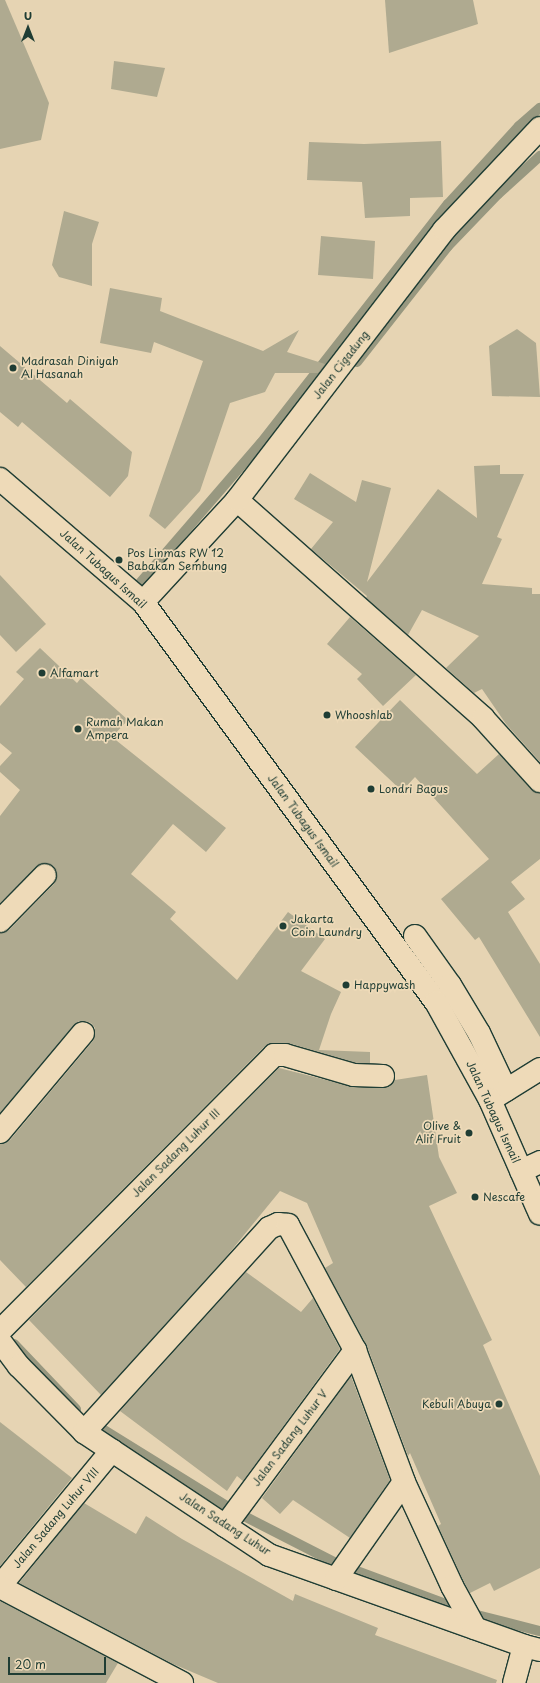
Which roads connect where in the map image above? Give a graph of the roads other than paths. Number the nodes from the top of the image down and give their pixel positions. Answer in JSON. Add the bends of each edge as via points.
{"nodes":[{"id":1,"x":540,"y":128,"type":"edge"},
{"id":2,"x":0,"y":479,"type":"edge"},
{"id":3,"x":237,"y":500,"type":"junction"},
{"id":4,"x":143,"y":602,"type":"junction"},
{"id":5,"x":540,"y":781,"type":"edge"},
{"id":6,"x":45,"y":875,"type":"dead end"},
{"id":7,"x":0,"y":921,"type":"edge"},
{"id":8,"x":415,"y":936,"type":"dead end"},
{"id":9,"x":83,"y":1033,"type":"dead end"},
{"id":10,"x":540,"y":1069,"type":"edge"},
{"id":11,"x":383,"y":1076,"type":"dead end"},
{"id":12,"x":498,"y":1095,"type":"junction"},
{"id":13,"x":0,"y":1132,"type":"edge"},
{"id":14,"x":530,"y":1167,"type":"edge"},
{"id":15,"x":540,"y":1214,"type":"edge"},
{"id":16,"x":0,"y":1331,"type":"edge"},
{"id":17,"x":0,"y":1341,"type":"edge"},
{"id":18,"x":355,"y":1350,"type":"junction"},
{"id":19,"x":84,"y":1432,"type":"junction"},
{"id":20,"x":112,"y":1450,"type":"junction"},
{"id":21,"x":404,"y":1482,"type":"junction"},
{"id":22,"x":225,"y":1526,"type":"junction"},
{"id":23,"x":336,"y":1579,"type":"junction"},
{"id":24,"x":0,"y":1586,"type":"edge"},
{"id":25,"x":475,"y":1628,"type":"junction"},
{"id":26,"x":532,"y":1648,"type":"edge"},
{"id":27,"x":182,"y":1683,"type":"edge"},
{"id":28,"x":514,"y":1683,"type":"edge"}],
"edges":[{"from":1,"to":3,"type":"street","name":"Jalan Cigadung","via":[[444,230]]},
{"from":2,"to":4,"type":"street","name":"Jalan Tubagus Ismail"},
{"from":3,"to":4,"type":"street","name":"Jalan Cigadung"},
{"from":3,"to":5,"type":"street","via":[[483,718]]},
{"from":4,"to":12,"type":"street","name":"Jalan Tubagus Ismail","via":[[436,1002]]},
{"from":6,"to":7,"type":"street"},
{"from":8,"to":12,"type":"street","via":[[450,985],[479,1033]]},
{"from":9,"to":13,"type":"street"},
{"from":10,"to":12,"type":"street"},
{"from":11,"to":16,"type":"street","name":"Jalan Sadang Luhur III","via":[[354,1075],[285,1055],[274,1055]]},
{"from":12,"to":14,"type":"street","name":"Jalan Tubagus Ismail"},
{"from":14,"to":15,"type":"street","name":"Jalan Tubagus Ismail"},
{"from":17,"to":19,"type":"street","name":"Jalan Sadang Luhur","via":[[19,1366]]},
{"from":18,"to":19,"type":"street","via":[[288,1225],[278,1224],[270,1228]]},
{"from":18,"to":21,"type":"street"},
{"from":18,"to":22,"type":"street","name":"Jalan Sadang Luhur V"},
{"from":19,"to":20,"type":"street","name":"Jalan Sadang Luhur"},
{"from":20,"to":22,"type":"street","name":"Jalan Sadang Luhur"},
{"from":20,"to":24,"type":"street","name":"Jalan Sadang Luhur VIII"},
{"from":21,"to":23,"type":"street"},
{"from":21,"to":25,"type":"street","via":[[452,1586]]},
{"from":22,"to":23,"type":"street","name":"Jalan Sadang Luhur","via":[[269,1555]]},
{"from":23,"to":25,"type":"street","name":"Jalan Sadang Luhur"},
{"from":24,"to":27,"type":"street"},
{"from":25,"to":26,"type":"street","name":"Jalan Sadang Luhur"},
{"from":26,"to":28,"type":"street"}]}
